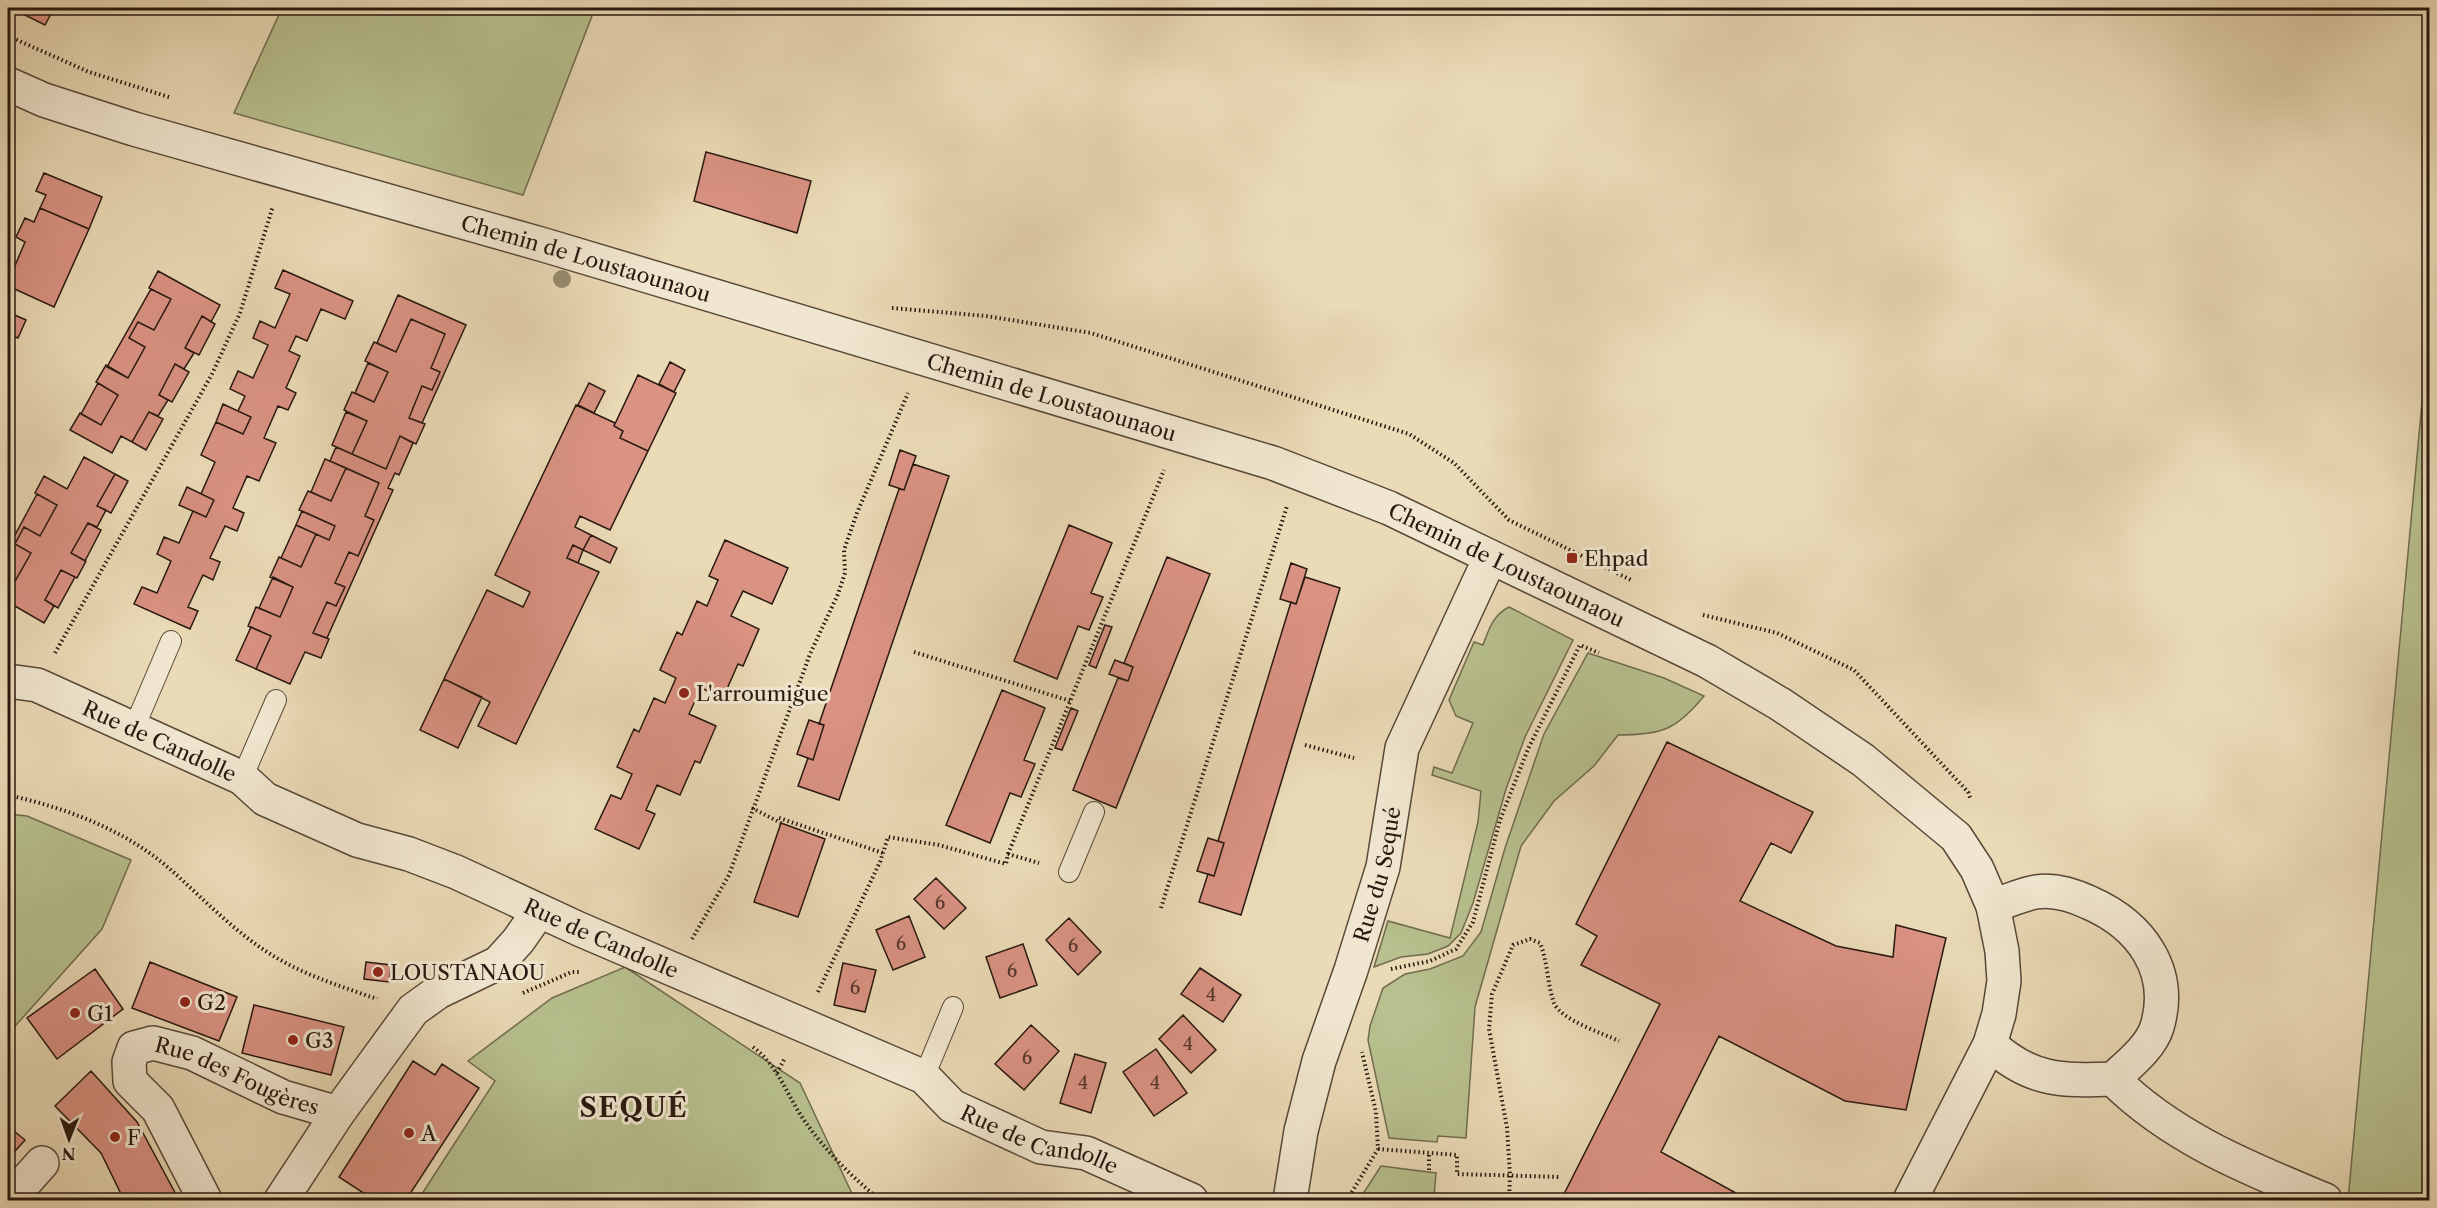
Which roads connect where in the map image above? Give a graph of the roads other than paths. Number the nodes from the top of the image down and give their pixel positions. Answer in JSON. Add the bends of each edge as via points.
{"nodes":[{"id":1,"x":8,"y":84,"type":"edge"},
{"id":2,"x":1490,"y":558,"type":"junction"},
{"id":3,"x":171,"y":641,"type":"dead end"},
{"id":4,"x":22,"y":683,"type":"edge"},
{"id":5,"x":276,"y":700,"type":"dead end"},
{"id":6,"x":134,"y":728,"type":"junction"},
{"id":7,"x":242,"y":778,"type":"junction"},
{"id":8,"x":1094,"y":812,"type":"dead end"},
{"id":9,"x":1069,"y":872,"type":"road end"},
{"id":10,"x":1993,"y":906,"type":"junction"},
{"id":11,"x":539,"y":911,"type":"junction"},
{"id":12,"x":953,"y":1007,"type":"dead end"},
{"id":13,"x":1990,"y":1044,"type":"junction"},
{"id":14,"x":924,"y":1077,"type":"junction"},
{"id":15,"x":2113,"y":1079,"type":"junction"},
{"id":16,"x":338,"y":1113,"type":"junction"},
{"id":17,"x":42,"y":1163,"type":"dead end"},
{"id":18,"x":9,"y":1200,"type":"edge"},
{"id":19,"x":205,"y":1200,"type":"edge"},
{"id":20,"x":281,"y":1200,"type":"edge"},
{"id":21,"x":1191,"y":1200,"type":"edge"},
{"id":22,"x":1290,"y":1200,"type":"edge"},
{"id":23,"x":1910,"y":1200,"type":"edge"},
{"id":24,"x":2325,"y":1200,"type":"edge"}],
"edges":[{"from":1,"to":2,"type":"street","name":"Chemin de Loustaounaou","via":[[134,129],[724,298],[1273,463],[1389,508]]},
{"from":2,"to":10,"type":"street","name":"Chemin de Loustaounaou","via":[[1707,661],[1863,760],[1956,837],[1977,869]]},
{"from":2,"to":22,"type":"street","name":"Rue du Sequé","via":[[1402,748],[1383,867],[1319,1061],[1301,1131]]},
{"from":3,"to":6,"type":"lane"},
{"from":4,"to":6,"type":"street","name":"Rue de Candolle"},
{"from":5,"to":7,"type":"lane"},
{"from":6,"to":7,"type":"street","name":"Rue de Candolle"},
{"from":7,"to":11,"type":"street","name":"Rue de Candolle","via":[[275,804],[357,840],[456,872]]},
{"from":8,"to":9,"type":"lane"},
{"from":10,"to":13,"type":"street","name":"Chemin de Loustaounaou","via":[[2004,981]]},
{"from":10,"to":15,"type":"street","via":[[2037,892],[2070,894],[2102,908],[2132,928],[2154,962],[2162,996],[2157,1028],[2137,1056]]},
{"from":11,"to":14,"type":"street","name":"Rue de Candolle"},
{"from":11,"to":16,"type":"street","via":[[498,963],[438,992],[413,1010]]},
{"from":12,"to":14,"type":"lane"},
{"from":13,"to":15,"type":"street","via":[[2010,1063],[2031,1072],[2071,1080]]},
{"from":13,"to":23,"type":"street","name":"Chemin de Loustaounaou"},
{"from":14,"to":21,"type":"street","name":"Rue de Candolle","via":[[952,1106],[1041,1147],[1086,1153]]},
{"from":15,"to":24,"type":"street","via":[[2134,1101],[2221,1156]]},
{"from":16,"to":19,"type":"street","name":"Rue des Fougères","via":[[283,1097],[192,1053],[153,1044],[134,1048],[129,1062],[130,1081],[158,1109]]},
{"from":16,"to":20,"type":"street"},
{"from":17,"to":18,"type":"street"}]}
